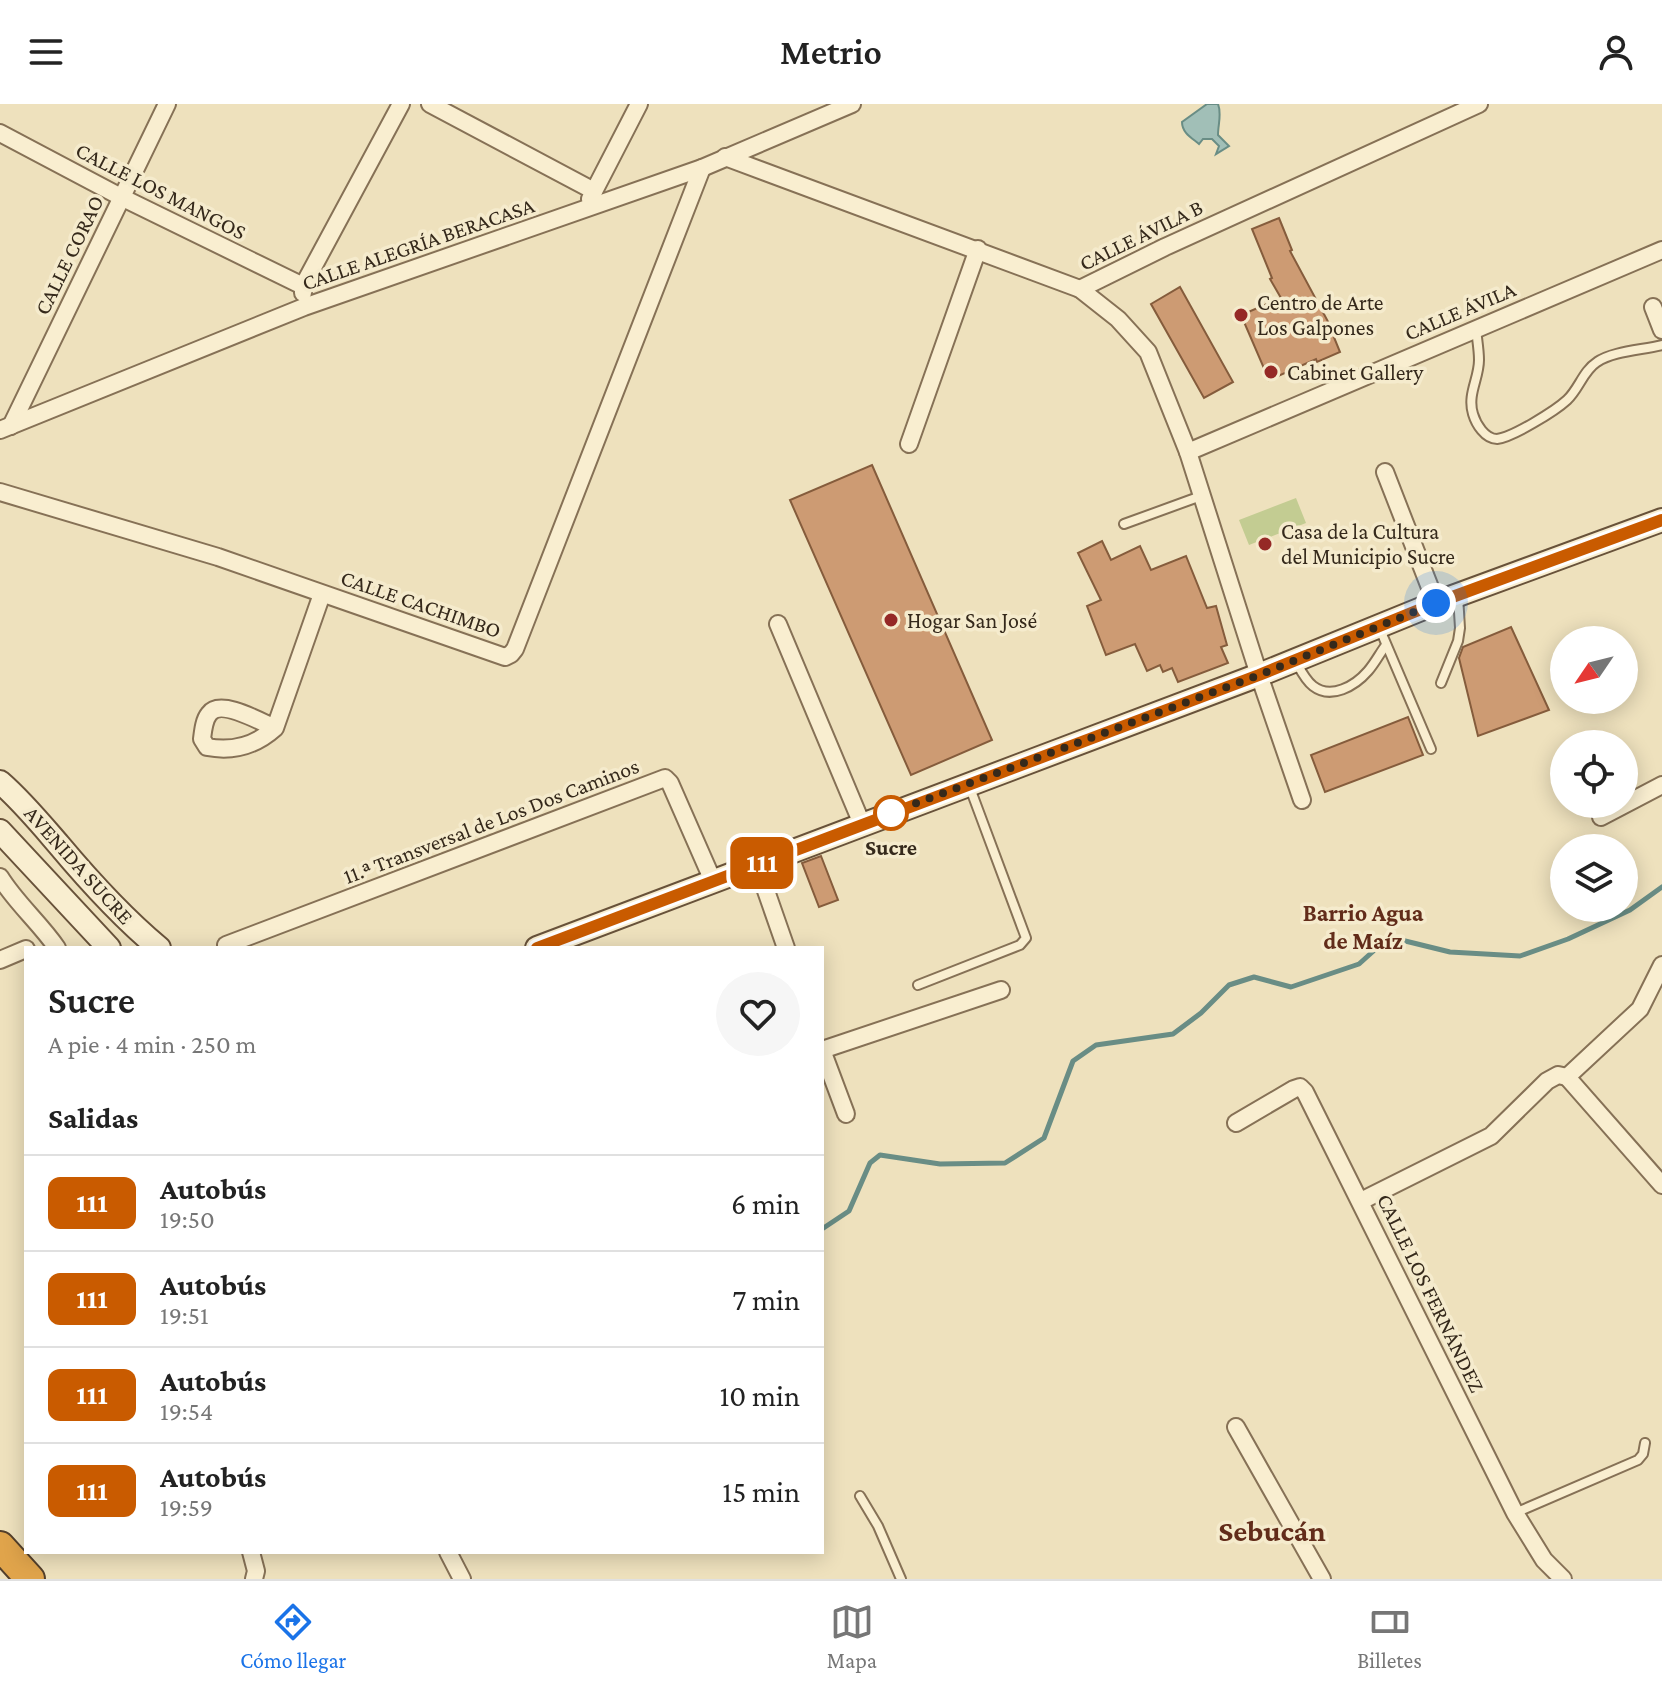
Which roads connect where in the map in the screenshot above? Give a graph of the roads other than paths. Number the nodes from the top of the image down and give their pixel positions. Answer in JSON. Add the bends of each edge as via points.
{"nodes":[{"id":1,"x":167,"y":104,"type":"edge"},
{"id":2,"x":401,"y":104,"type":"edge"},
{"id":3,"x":430,"y":104,"type":"edge"},
{"id":4,"x":639,"y":104,"type":"edge"},
{"id":5,"x":852,"y":104,"type":"edge"},
{"id":6,"x":1479,"y":104,"type":"edge"},
{"id":7,"x":0,"y":133,"type":"edge"},
{"id":8,"x":725,"y":157,"type":"junction"},
{"id":9,"x":702,"y":168,"type":"junction"},
{"id":10,"x":594,"y":191,"type":"junction"},
{"id":11,"x":121,"y":197,"type":"junction"},
{"id":12,"x":587,"y":208,"type":"junction"},
{"id":13,"x":978,"y":249,"type":"junction"},
{"id":14,"x":1662,"y":250,"type":"edge"},
{"id":15,"x":303,"y":286,"type":"junction"},
{"id":16,"x":1080,"y":289,"type":"junction"},
{"id":17,"x":304,"y":307,"type":"junction"},
{"id":18,"x":1653,"y":307,"type":"dead end"},
{"id":19,"x":1476,"y":329,"type":"junction"},
{"id":20,"x":1662,"y":330,"type":"edge"},
{"id":21,"x":1662,"y":345,"type":"edge"},
{"id":22,"x":5,"y":428,"type":"edge"},
{"id":23,"x":909,"y":444,"type":"dead end"},
{"id":24,"x":1188,"y":452,"type":"junction"},
{"id":25,"x":1385,"y":472,"type":"dead end"},
{"id":26,"x":0,"y":492,"type":"edge"},
{"id":27,"x":1202,"y":496,"type":"junction"},
{"id":28,"x":1662,"y":520,"type":"edge"},
{"id":29,"x":1124,"y":524,"type":"dead end"},
{"id":30,"x":322,"y":594,"type":"junction"},
{"id":31,"x":1458,"y":595,"type":"junction"},
{"id":32,"x":1436,"y":603,"type":"junction"},
{"id":33,"x":778,"y":624,"type":"dead end"},
{"id":34,"x":1383,"y":635,"type":"junction"},
{"id":35,"x":1295,"y":660,"type":"junction"},
{"id":36,"x":1259,"y":675,"type":"junction"},
{"id":37,"x":1441,"y":683,"type":"dead end"},
{"id":38,"x":275,"y":728,"type":"dead end"},
{"id":39,"x":1431,"y":749,"type":"dead end"},
{"id":40,"x":0,"y":782,"type":"edge"},
{"id":41,"x":968,"y":784,"type":"junction"},
{"id":42,"x":1662,"y":785,"type":"edge"},
{"id":43,"x":1638,"y":798,"type":"edge"},
{"id":44,"x":1302,"y":800,"type":"dead end"},
{"id":45,"x":862,"y":824,"type":"junction"},
{"id":46,"x":0,"y":831,"type":"edge"},
{"id":47,"x":757,"y":865,"type":"junction"},
{"id":48,"x":0,"y":877,"type":"edge"},
{"id":49,"x":713,"y":881,"type":"junction"},
{"id":50,"x":54,"y":943,"type":"edge"},
{"id":51,"x":226,"y":945,"type":"dead end"},
{"id":52,"x":107,"y":946,"type":"edge"},
{"id":53,"x":157,"y":946,"type":"edge"},
{"id":54,"x":542,"y":946,"type":"edge"},
{"id":55,"x":785,"y":946,"type":"edge"},
{"id":56,"x":24,"y":949,"type":"edge"},
{"id":57,"x":0,"y":960,"type":"edge"},
{"id":58,"x":1662,"y":965,"type":"edge"},
{"id":59,"x":918,"y":985,"type":"dead end"},
{"id":60,"x":1001,"y":990,"type":"dead end"},
{"id":61,"x":824,"y":1049,"type":"edge"},
{"id":62,"x":824,"y":1055,"type":"edge"},
{"id":63,"x":1567,"y":1077,"type":"junction"},
{"id":64,"x":846,"y":1114,"type":"dead end"},
{"id":65,"x":1236,"y":1123,"type":"dead end"},
{"id":66,"x":1662,"y":1185,"type":"edge"},
{"id":67,"x":1361,"y":1201,"type":"junction"},
{"id":68,"x":1236,"y":1427,"type":"dead end"},
{"id":69,"x":1645,"y":1443,"type":"dead end"},
{"id":70,"x":860,"y":1496,"type":"dead end"},
{"id":71,"x":1515,"y":1513,"type":"junction"},
{"id":72,"x":0,"y":1546,"type":"edge"},
{"id":73,"x":252,"y":1554,"type":"edge"},
{"id":74,"x":449,"y":1554,"type":"edge"},
{"id":75,"x":30,"y":1579,"type":"edge"},
{"id":76,"x":254,"y":1579,"type":"edge"},
{"id":77,"x":462,"y":1579,"type":"edge"},
{"id":78,"x":901,"y":1579,"type":"edge"},
{"id":79,"x":1322,"y":1579,"type":"edge"},
{"id":80,"x":1563,"y":1579,"type":"edge"}],
"edges":[{"from":1,"to":11,"type":"street","name":"CALLE CORAO"},
{"from":2,"to":15,"type":"street"},
{"from":3,"to":10,"type":"street"},
{"from":4,"to":10,"type":"street"},
{"from":5,"to":8,"type":"street","name":"CALLE ALEGRÍA BERACASA"},
{"from":6,"to":16,"type":"street","name":"CALLE ÁVILA B"},
{"from":7,"to":11,"type":"street","name":"CALLE LOS MANGOS"},
{"from":8,"to":9,"type":"street","name":"CALLE ALEGRÍA BERACASA"},
{"from":8,"to":13,"type":"street","name":"CALLE ÁVILA B"},
{"from":9,"to":12,"type":"street","name":"CALLE ALEGRÍA BERACASA"},
{"from":9,"to":30,"type":"street","name":"CALLE CACHIMBO","via":[[511,654],[505,657]]},
{"from":10,"to":12,"type":"street"},
{"from":11,"to":15,"type":"street","name":"CALLE LOS MANGOS"},
{"from":11,"to":22,"type":"street","name":"CALLE CORAO"},
{"from":12,"to":17,"type":"street","name":"CALLE ALEGRÍA BERACASA"},
{"from":13,"to":16,"type":"street","name":"CALLE ÁVILA B"},
{"from":13,"to":23,"type":"street"},
{"from":14,"to":19,"type":"street","name":"CALLE ÁVILA"},
{"from":15,"to":17,"type":"street"},
{"from":16,"to":24,"type":"street","via":[[1148,352]]},
{"from":17,"to":22,"type":"street","name":"CALLE ALEGRÍA BERACASA"},
{"from":18,"to":20,"type":"street"},
{"from":19,"to":21,"type":"lane","via":[[1479,358],[1473,413],[1481,430],[1497,439],[1551,413],[1601,359]]},
{"from":19,"to":24,"type":"street","name":"CALLE ÁVILA"},
{"from":24,"to":27,"type":"street"},
{"from":25,"to":32,"type":"street"},
{"from":26,"to":30,"type":"street","name":"CALLE CACHIMBO"},
{"from":27,"to":29,"type":"lane"},
{"from":27,"to":36,"type":"street"},
{"from":28,"to":31,"type":"main road"},
{"from":30,"to":38,"type":"street"},
{"from":31,"to":32,"type":"main road"},
{"from":31,"to":37,"type":"lane","via":[[1458,641]]},
{"from":32,"to":34,"type":"main road"},
{"from":33,"to":45,"type":"street"},
{"from":34,"to":35,"type":"main road"},
{"from":34,"to":35,"type":"lane","via":[[1367,672],[1339,691],[1325,693],[1313,686]]},
{"from":34,"to":39,"type":"lane"},
{"from":35,"to":36,"type":"main road"},
{"from":36,"to":41,"type":"main road"},
{"from":36,"to":44,"type":"street"},
{"from":40,"to":53,"type":"main road","name":"AVENIDA SUCRE"},
{"from":41,"to":45,"type":"main road"},
{"from":41,"to":59,"type":"lane","via":[[1026,938],[1020,945]]},
{"from":42,"to":43,"type":"street"},
{"from":45,"to":47,"type":"main road"},
{"from":46,"to":52,"type":"main road","name":"AVENIDA SUCRE"},
{"from":47,"to":49,"type":"main road"},
{"from":47,"to":55,"type":"street"},
{"from":48,"to":50,"type":"street"},
{"from":49,"to":51,"type":"street","name":"11.ª Transversal de Los Dos Caminos","via":[[665,778]]},
{"from":49,"to":54,"type":"main road"},
{"from":56,"to":57,"type":"street"},
{"from":58,"to":63,"type":"street","via":[[1640,1009]]},
{"from":60,"to":61,"type":"street"},
{"from":62,"to":64,"type":"street"},
{"from":63,"to":66,"type":"street"},
{"from":63,"to":67,"type":"street","via":[[1547,1081],[1491,1136]]},
{"from":65,"to":67,"type":"street","name":"CALLE LOS FERNÁNDEZ","via":[[1300,1087]]},
{"from":67,"to":71,"type":"street","name":"CALLE LOS FERNÁNDEZ"},
{"from":68,"to":79,"type":"street"},
{"from":69,"to":71,"type":"lane","via":[[1638,1460]]},
{"from":70,"to":78,"type":"lane"},
{"from":71,"to":80,"type":"street","name":"CALLE LOS FERNÁNDEZ","via":[[1544,1560]]},
{"from":72,"to":75,"type":"highway"},
{"from":73,"to":76,"type":"street"},
{"from":74,"to":77,"type":"street"}]}
